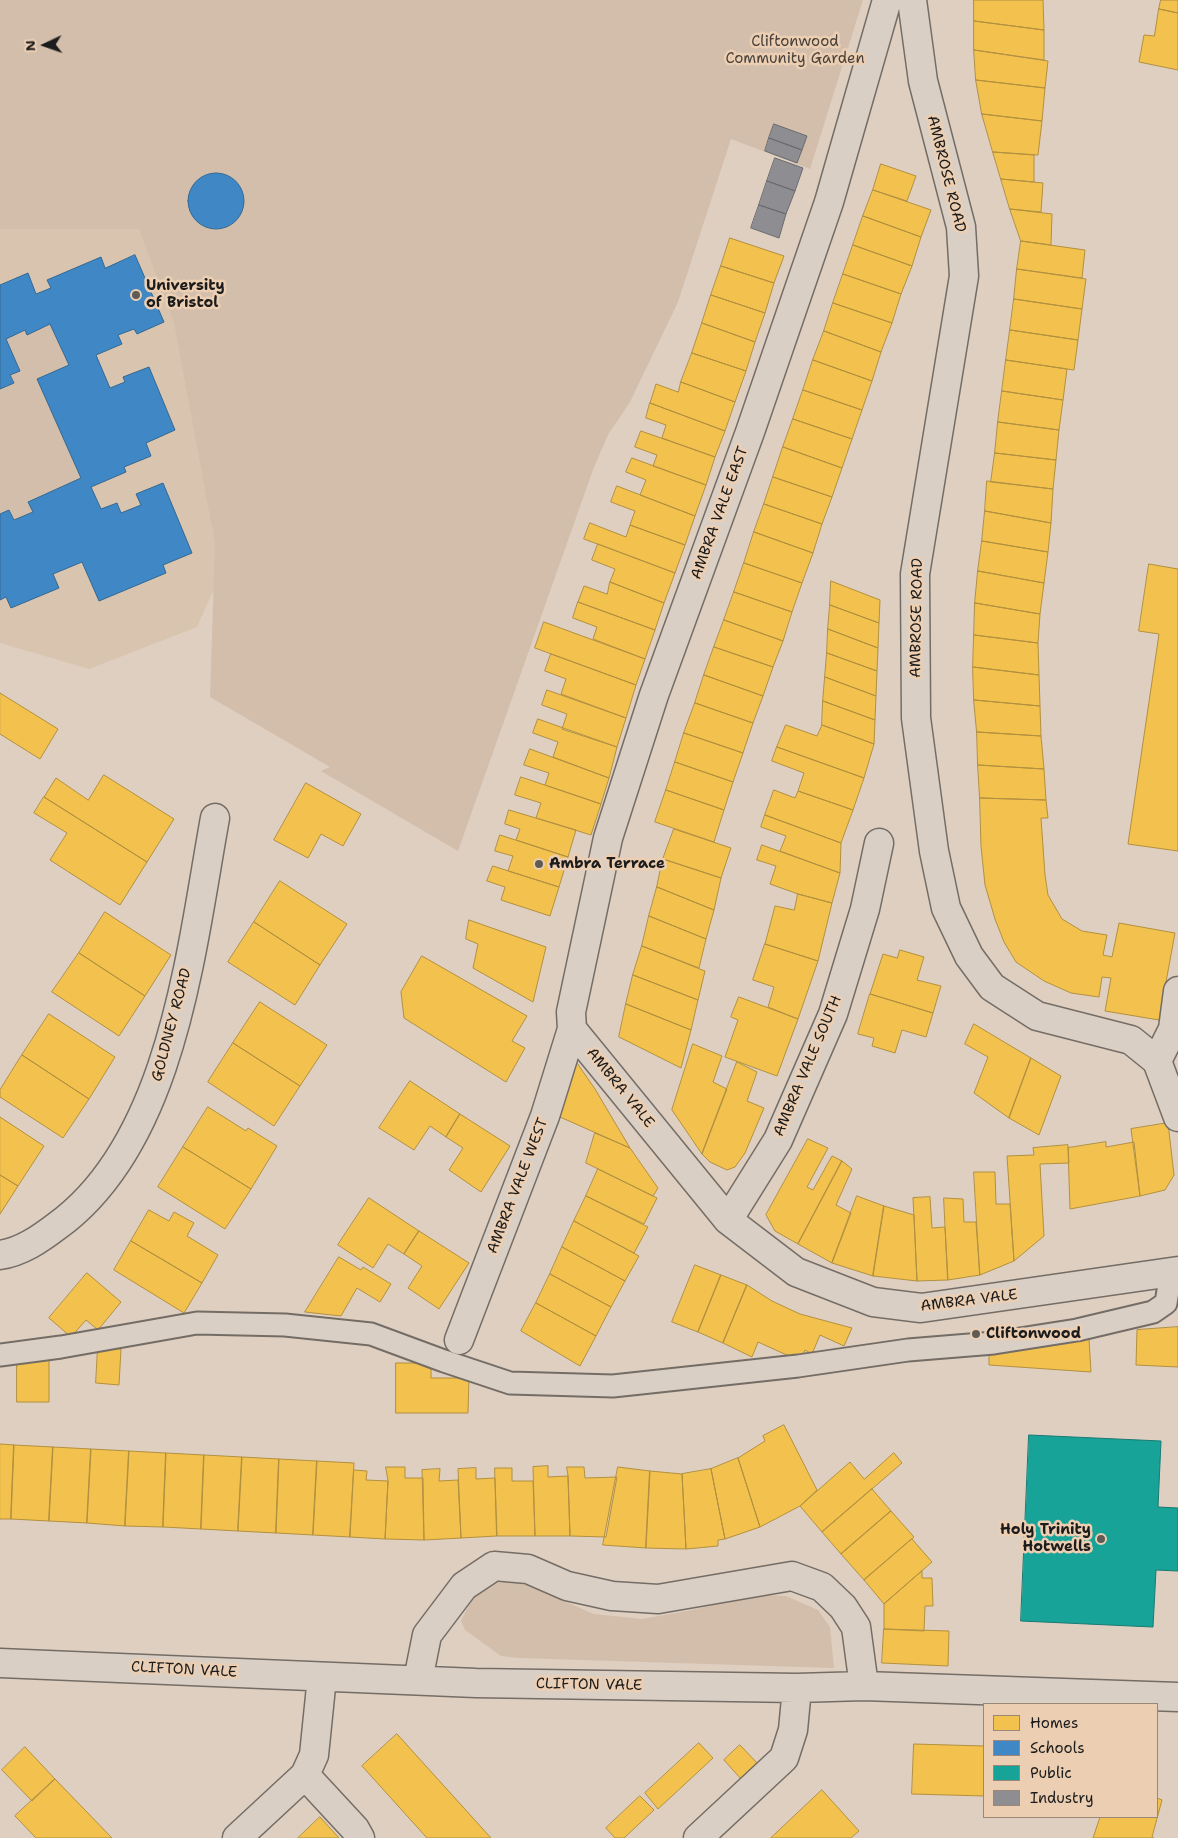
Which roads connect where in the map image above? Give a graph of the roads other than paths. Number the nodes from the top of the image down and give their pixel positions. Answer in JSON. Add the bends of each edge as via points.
{"nodes":[{"id":1,"x":887,"y":0,"type":"edge"},
{"id":2,"x":912,"y":0,"type":"edge"},
{"id":3,"x":215,"y":818,"type":"dead end"},
{"id":4,"x":879,"y":843,"type":"dead end"},
{"id":5,"x":1178,"y":991,"type":"edge"},
{"id":6,"x":572,"y":1029,"type":"junction"},
{"id":7,"x":1157,"y":1061,"type":"junction"},
{"id":8,"x":1178,"y":1117,"type":"edge"},
{"id":9,"x":728,"y":1220,"type":"junction"},
{"id":10,"x":0,"y":1254,"type":"edge"},
{"id":11,"x":1174,"y":1271,"type":"edge"},
{"id":12,"x":459,"y":1340,"type":"dead end"},
{"id":13,"x":0,"y":1354,"type":"edge"},
{"id":14,"x":0,"y":1663,"type":"edge"},
{"id":15,"x":322,"y":1677,"type":"junction"},
{"id":16,"x":418,"y":1680,"type":"junction"},
{"id":17,"x":864,"y":1686,"type":"junction"},
{"id":18,"x":797,"y":1688,"type":"junction"},
{"id":19,"x":1178,"y":1697,"type":"edge"},
{"id":20,"x":305,"y":1775,"type":"junction"},
{"id":21,"x":237,"y":1838,"type":"edge"},
{"id":22,"x":360,"y":1838,"type":"edge"},
{"id":23,"x":698,"y":1838,"type":"edge"}],
"edges":[{"from":1,"to":6,"type":"street","name":"AMBRA VALE EAST","via":[[829,202],[654,695],[608,838],[571,1012]]},
{"from":2,"to":7,"type":"street","name":"AMBROSE ROAD","via":[[923,81],[961,227],[964,276],[915,574],[916,718],[934,851],[946,908],[969,956],[992,987],[1037,1016],[1130,1040]]},
{"from":3,"to":10,"type":"street","name":"GOLDNEY ROAD","via":[[184,987],[158,1082],[126,1148],[100,1186],[74,1214],[40,1239]]},
{"from":4,"to":9,"type":"street","name":"AMBRA VALE SOUTH","via":[[865,909],[832,1014],[778,1140]]},
{"from":5,"to":7,"type":"street","via":[[1173,1029]]},
{"from":6,"to":9,"type":"street","name":"AMBRA VALE"},
{"from":6,"to":12,"type":"street","name":"AMBRA VALE WEST","via":[[546,1116]]},
{"from":7,"to":8,"type":"street"},
{"from":9,"to":11,"type":"street","name":"AMBRA VALE","via":[[796,1272],[873,1302],[920,1308]]},
{"from":11,"to":13,"type":"lane","via":[[1166,1303],[1153,1312],[1076,1330],[994,1343],[908,1350],[798,1366],[614,1386],[510,1383],[371,1334],[285,1325],[197,1323],[61,1347]]},
{"from":14,"to":15,"type":"street","name":"CLIFTON VALE"},
{"from":15,"to":16,"type":"street","name":"CLIFTON VALE"},
{"from":15,"to":20,"type":"street","via":[[314,1754]]},
{"from":16,"to":17,"type":"street","via":[[428,1635],[464,1586],[494,1566],[528,1569],[567,1586],[612,1596],[658,1599],[792,1576],[822,1587],[843,1607],[856,1627]]},
{"from":16,"to":18,"type":"street","name":"CLIFTON VALE"},
{"from":17,"to":18,"type":"street","name":"CLIFTON VALE"},
{"from":17,"to":19,"type":"street","name":"CLIFTON VALE"},
{"from":18,"to":23,"type":"street","via":[[793,1730],[784,1758]]},
{"from":20,"to":21,"type":"street"},
{"from":20,"to":22,"type":"street"}]}
